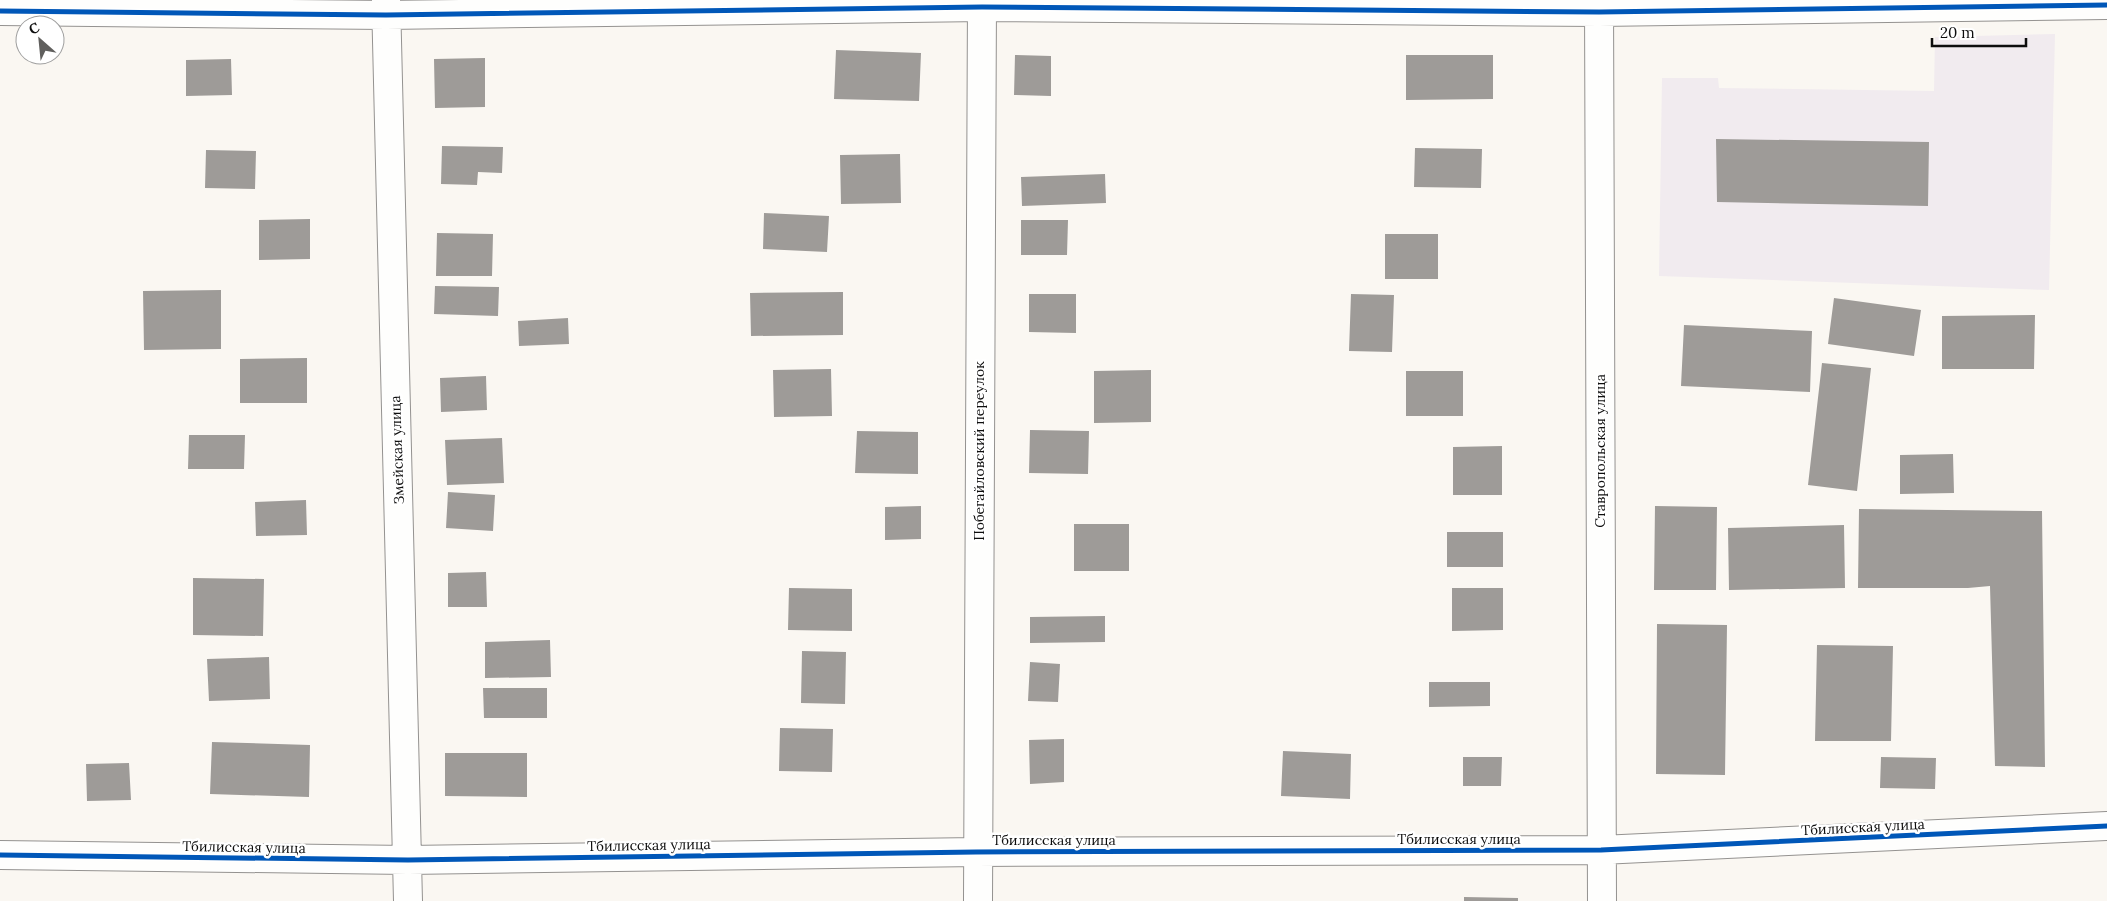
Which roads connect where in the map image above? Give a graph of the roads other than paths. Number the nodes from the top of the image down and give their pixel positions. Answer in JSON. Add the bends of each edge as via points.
{"nodes":[{"id":1,"x":982,"y":4,"type":"edge"},
{"id":2,"x":1987,"y":4,"type":"edge"},
{"id":3,"x":1726,"y":5,"type":"edge"},
{"id":4,"x":2107,"y":5,"type":"edge"},
{"id":5,"x":1599,"y":6,"type":"edge"},
{"id":6,"x":386,"y":8,"type":"edge"},
{"id":7,"x":0,"y":11,"type":"edge"},
{"id":8,"x":2107,"y":826,"type":"edge"},
{"id":9,"x":1601,"y":850,"type":"junction"},
{"id":10,"x":976,"y":852,"type":"junction"},
{"id":11,"x":0,"y":855,"type":"edge"},
{"id":12,"x":408,"y":860,"type":"junction"},
{"id":13,"x":408,"y":901,"type":"edge"},
{"id":14,"x":978,"y":901,"type":"edge"},
{"id":15,"x":1602,"y":901,"type":"edge"}],
"edges":[{"from":1,"to":5,"type":"street"},
{"from":1,"to":6,"type":"street"},
{"from":1,"to":10,"type":"street","name":"Побегайловский переулок"},
{"from":2,"to":3,"type":"street"},
{"from":2,"to":4,"type":"street"},
{"from":3,"to":5,"type":"street"},
{"from":5,"to":9,"type":"street","name":"Ставропольская улица"},
{"from":6,"to":7,"type":"street"},
{"from":6,"to":12,"type":"street","name":"Змейская улица"},
{"from":8,"to":9,"type":"street","name":"Тбилисская улица"},
{"from":9,"to":10,"type":"street","name":"Тбилисская улица"},
{"from":9,"to":15,"type":"street","name":"Ставропольская улица"},
{"from":10,"to":12,"type":"street","name":"Тбилисская улица"},
{"from":10,"to":14,"type":"street","name":"Побегайловский переулок"},
{"from":11,"to":12,"type":"street","name":"Тбилисская улица"},
{"from":12,"to":13,"type":"street","name":"Змейская улица"}]}
